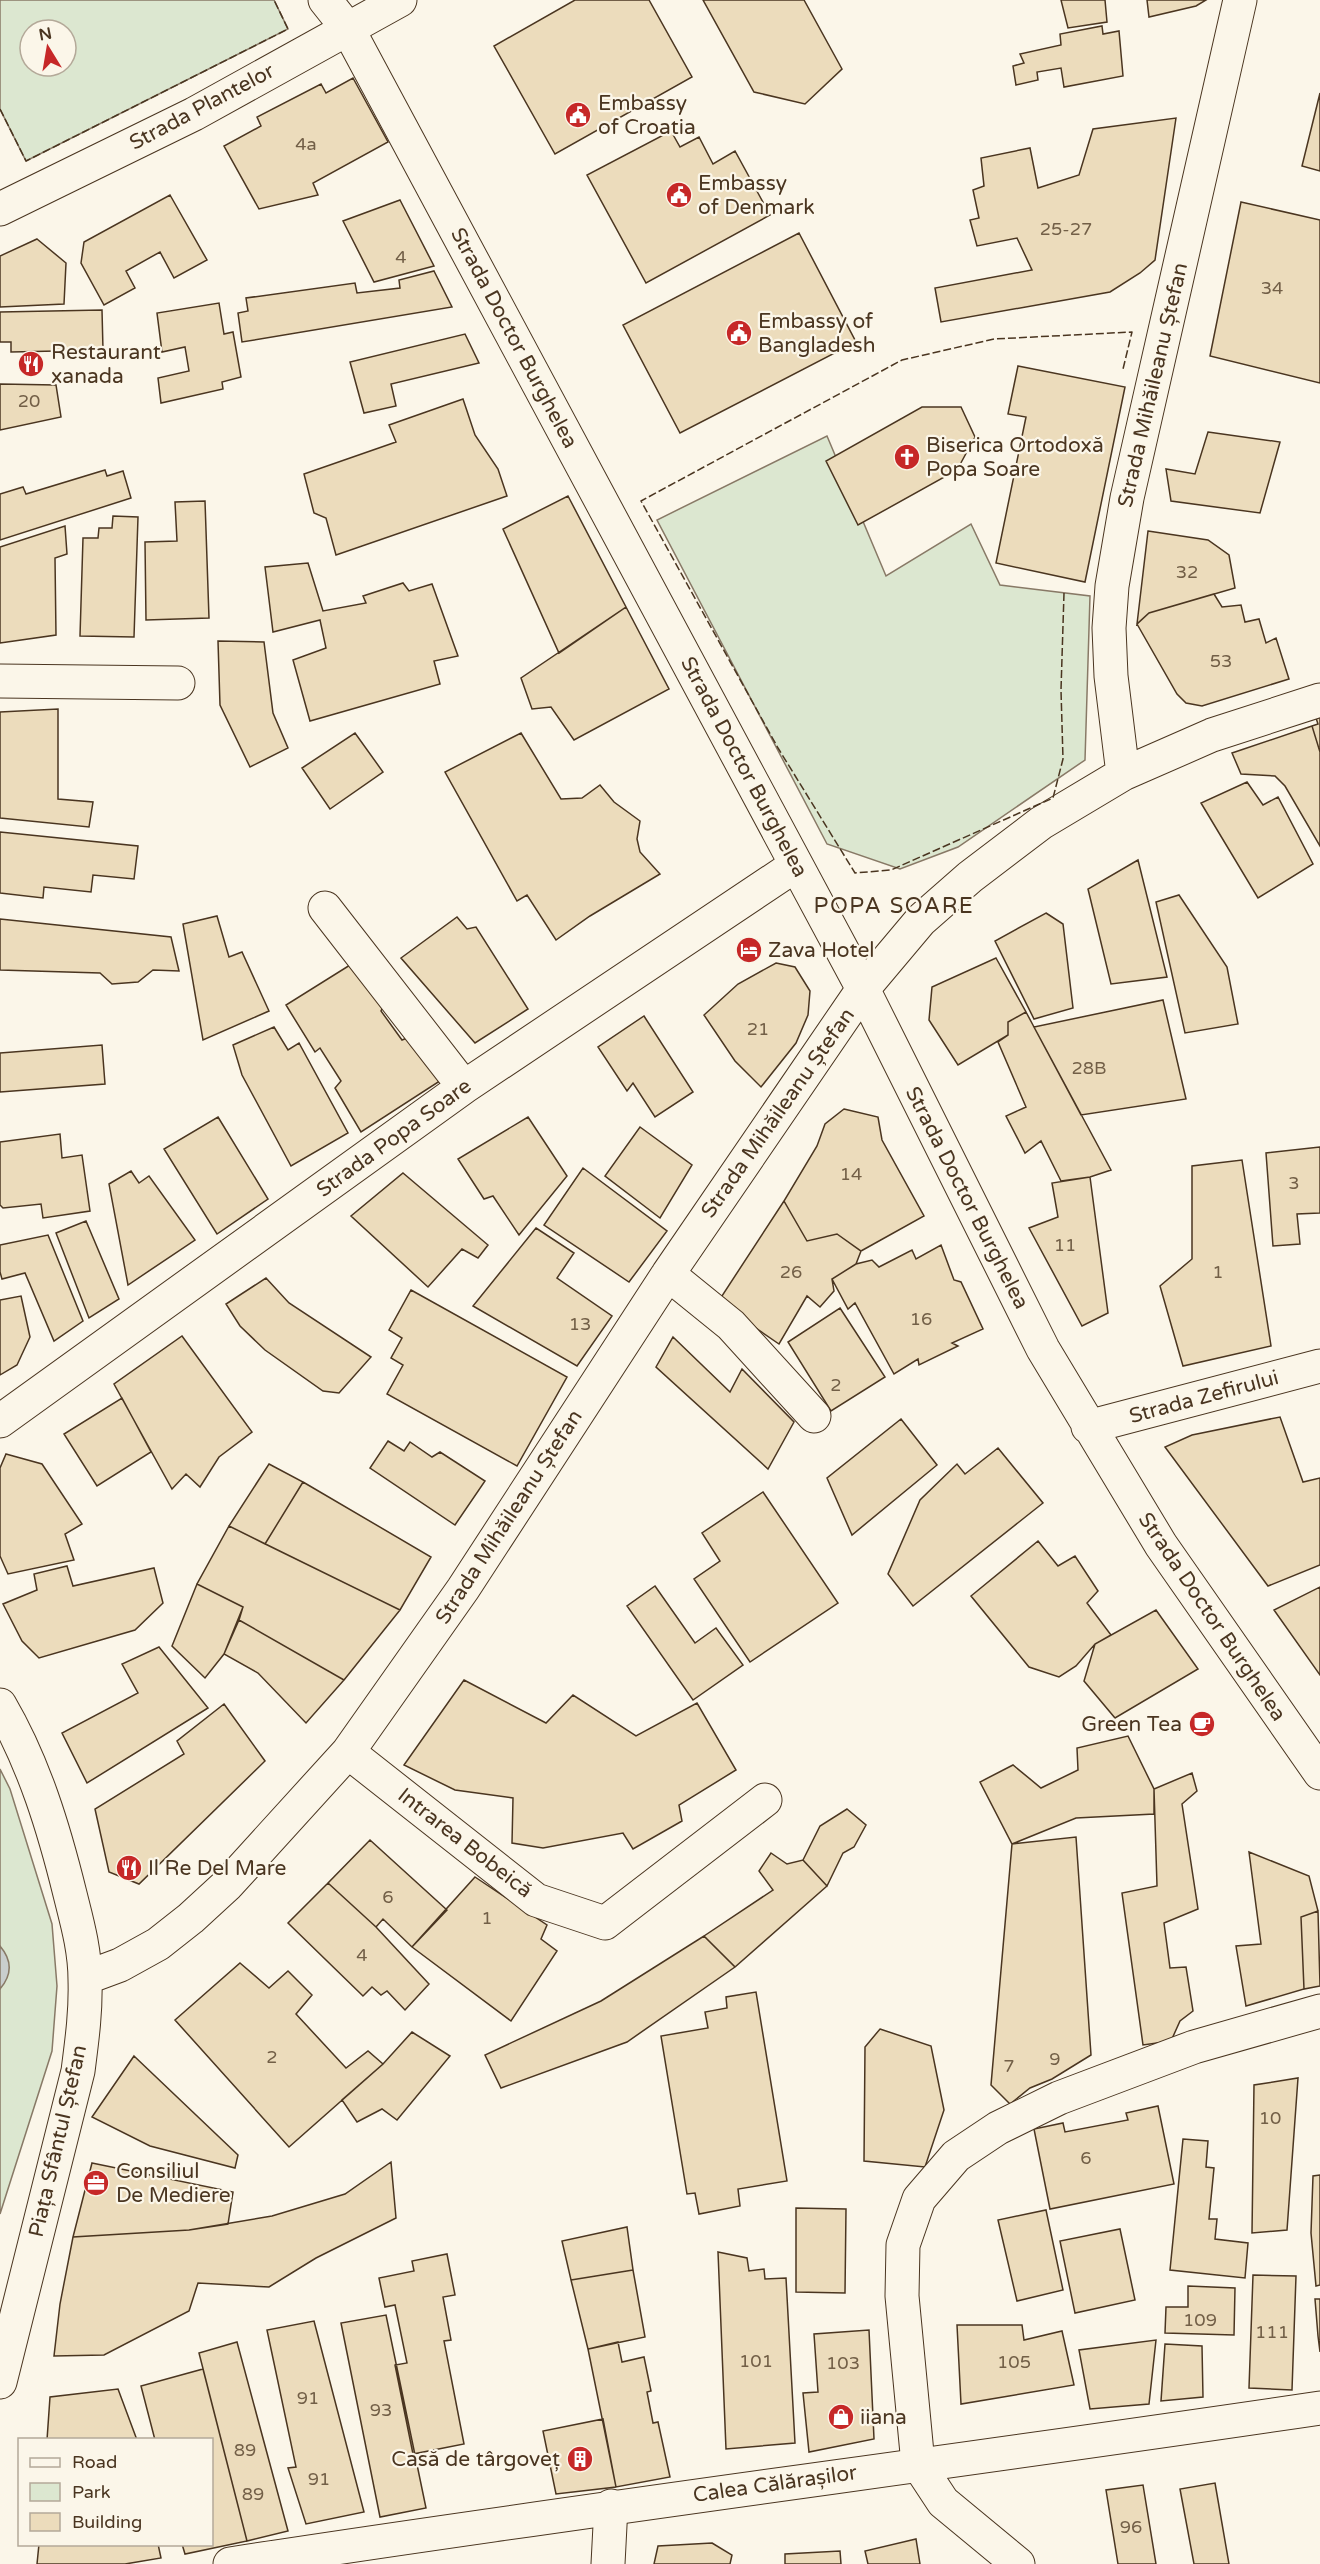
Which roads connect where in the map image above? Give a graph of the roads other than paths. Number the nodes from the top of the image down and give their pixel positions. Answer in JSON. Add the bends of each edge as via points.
{"nodes":[{"id":1,"x":325,"y":0,"type":"edge"},
{"id":2,"x":400,"y":0,"type":"edge"},
{"id":3,"x":1240,"y":0,"type":"edge"},
{"id":4,"x":348,"y":29,"type":"junction"},
{"id":5,"x":0,"y":209,"type":"edge"},
{"id":6,"x":0,"y":681,"type":"edge"},
{"id":7,"x":178,"y":683,"type":"dead end"},
{"id":8,"x":1320,"y":700,"type":"edge"},
{"id":9,"x":1122,"y":774,"type":"junction"},
{"id":10,"x":796,"y":865,"type":"junction"},
{"id":11,"x":325,"y":908,"type":"dead end"},
{"id":12,"x":863,"y":990,"type":"junction"},
{"id":13,"x":464,"y":1087,"type":"junction"},
{"id":14,"x":668,"y":1274,"type":"junction"},
{"id":15,"x":1320,"y":1366,"type":"edge"},
{"id":16,"x":814,"y":1416,"type":"dead end"},
{"id":17,"x":0,"y":1421,"type":"edge"},
{"id":18,"x":1088,"y":1428,"type":"junction"},
{"id":19,"x":2,"y":1710,"type":"edge"},
{"id":20,"x":348,"y":1752,"type":"junction"},
{"id":21,"x":1320,"y":1773,"type":"edge"},
{"id":22,"x":765,"y":1800,"type":"dead end"},
{"id":23,"x":85,"y":1978,"type":"junction"},
{"id":24,"x":1320,"y":2011,"type":"edge"},
{"id":25,"x":30,"y":2255,"type":"junction"},
{"id":26,"x":0,"y":2290,"type":"edge"},
{"id":27,"x":0,"y":2382,"type":"edge"},
{"id":28,"x":1320,"y":2408,"type":"edge"},
{"id":29,"x":918,"y":2464,"type":"junction"},
{"id":30,"x":611,"y":2506,"type":"junction"},
{"id":31,"x":230,"y":2564,"type":"edge"},
{"id":32,"x":608,"y":2564,"type":"edge"},
{"id":33,"x":1017,"y":2564,"type":"edge"}],
"edges":[{"from":1,"to":4,"type":"street","name":"Strada Doctor Burghelea"},
{"from":2,"to":4,"type":"street","name":"Strada Plantelor"},
{"from":3,"to":9,"type":"street","name":"Strada Mihăileanu Ștefan","via":[[1127,498],[1112,586],[1111,676]]},
{"from":4,"to":5,"type":"street","name":"Strada Plantelor","via":[[194,114]]},
{"from":4,"to":10,"type":"street","name":"Strada Doctor Burghelea"},
{"from":6,"to":7,"type":"street"},
{"from":8,"to":9,"type":"street","via":[[1212,735]]},
{"from":9,"to":12,"type":"street","via":[[1041,824],[970,876],[921,920]]},
{"from":10,"to":12,"type":"street","name":"Strada Doctor Burghelea"},
{"from":10,"to":13,"type":"street","name":"Strada Popa Soare"},
{"from":11,"to":13,"type":"street"},
{"from":12,"to":14,"type":"street","name":"Strada Mihăileanu Ștefan"},
{"from":12,"to":18,"type":"street","name":"Strada Doctor Burghelea","via":[[1000,1268]]},
{"from":13,"to":17,"type":"street","name":"Strada Popa Soare"},
{"from":14,"to":16,"type":"street","via":[[731,1325]]},
{"from":14,"to":20,"type":"street","name":"Strada Mihăileanu Ștefan","via":[[463,1589]]},
{"from":15,"to":18,"type":"street","name":"Strada Zefirului"},
{"from":18,"to":21,"type":"street","name":"Strada Doctor Burghelea","via":[[1168,1555]]},
{"from":19,"to":23,"type":"street","name":"Piața Sfântul Ștefan","via":[[26,1756],[56,1836],[83,1948]]},
{"from":20,"to":22,"type":"street","name":"Intrarea Bobeică","via":[[536,1900],[605,1923]]},
{"from":20,"to":23,"type":"street","name":"Strada Mihăileanu Ștefan","via":[[228,1884],[191,1918],[158,1944]]},
{"from":23,"to":25,"type":"street","name":"Piața Sfântul Ștefan","via":[[78,2071]]},
{"from":24,"to":29,"type":"street","via":[[1194,2047],[1059,2098],[998,2128],[956,2156],[919,2199],[903,2245],[902,2296]]},
{"from":25,"to":26,"type":"street","name":"Piața Sfântul Ștefan"},
{"from":25,"to":27,"type":"street","name":"Piața Sfântul Ștefan"},
{"from":28,"to":29,"type":"street","name":"Calea Călărașilor"},
{"from":29,"to":30,"type":"street","name":"Calea Călărașilor"},
{"from":29,"to":33,"type":"street","via":[[943,2502]]},
{"from":30,"to":31,"type":"street","name":"Calea Călărașilor"},
{"from":30,"to":32,"type":"street"}]}
